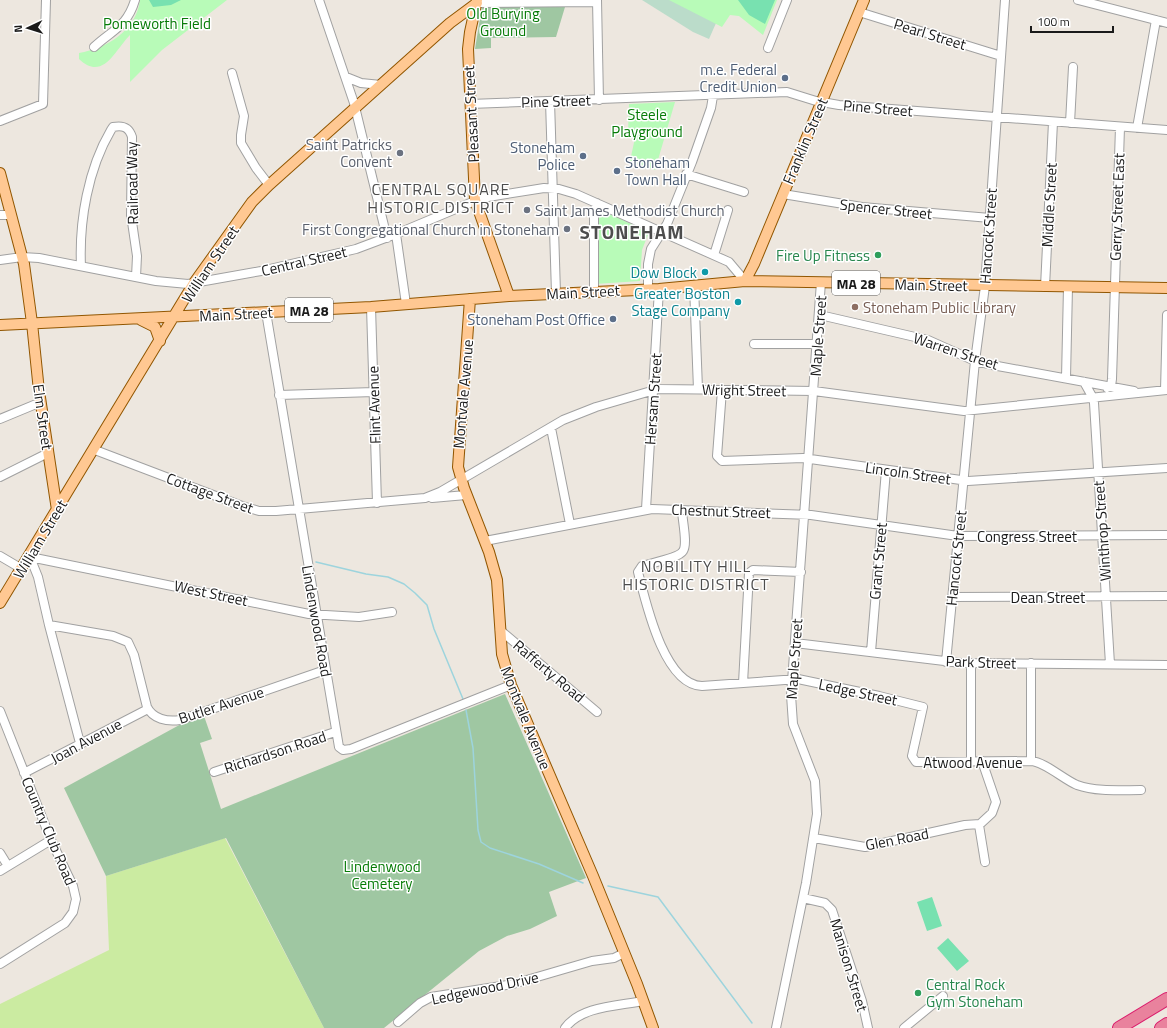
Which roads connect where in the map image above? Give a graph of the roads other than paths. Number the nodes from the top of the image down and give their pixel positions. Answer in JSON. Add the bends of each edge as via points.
{"nodes":[{"id":1,"x":46,"y":0,"type":"edge"},
{"id":2,"x":135,"y":0,"type":"edge"},
{"id":3,"x":319,"y":0,"type":"edge"},
{"id":4,"x":787,"y":0,"type":"edge"},
{"id":5,"x":864,"y":0,"type":"edge"},
{"id":6,"x":1005,"y":0,"type":"edge"},
{"id":7,"x":1078,"y":0,"type":"edge"},
{"id":8,"x":477,"y":1,"type":"edge"},
{"id":9,"x":597,"y":1,"type":"edge"},
{"id":10,"x":859,"y":12,"type":"junction"},
{"id":11,"x":1156,"y":20,"type":"junction"},
{"id":12,"x":450,"y":23,"type":"junction"},
{"id":13,"x":1167,"y":23,"type":"edge"},
{"id":14,"x":470,"y":32,"type":"junction"},
{"id":15,"x":94,"y":47,"type":"dead end"},
{"id":16,"x":768,"y":48,"type":"dead end"},
{"id":17,"x":1001,"y":56,"type":"junction"},
{"id":18,"x":1073,"y":67,"type":"dead end"},
{"id":19,"x":232,"y":73,"type":"dead end"},
{"id":20,"x":346,"y":77,"type":"junction"},
{"id":21,"x":381,"y":85,"type":"junction"},
{"id":22,"x":713,"y":96,"type":"junction"},
{"id":23,"x":599,"y":100,"type":"junction"},
{"id":24,"x":550,"y":102,"type":"junction"},
{"id":25,"x":822,"y":102,"type":"junction"},
{"id":26,"x":470,"y":104,"type":"junction"},
{"id":27,"x":356,"y":108,"type":"junction"},
{"id":28,"x":997,"y":118,"type":"junction"},
{"id":29,"x":0,"y":122,"type":"edge"},
{"id":30,"x":1053,"y":122,"type":"junction"},
{"id":31,"x":1070,"y":123,"type":"junction"},
{"id":32,"x":1120,"y":127,"type":"junction"},
{"id":33,"x":1137,"y":128,"type":"junction"},
{"id":34,"x":1167,"y":130,"type":"edge"},
{"id":35,"x":0,"y":173,"type":"edge"},
{"id":36,"x":686,"y":174,"type":"junction"},
{"id":37,"x":268,"y":185,"type":"junction"},
{"id":38,"x":553,"y":188,"type":"junction"},
{"id":39,"x":744,"y":192,"type":"dead end"},
{"id":40,"x":783,"y":194,"type":"junction"},
{"id":41,"x":475,"y":200,"type":"junction"},
{"id":42,"x":597,"y":203,"type":"junction"},
{"id":43,"x":728,"y":210,"type":"dead end"},
{"id":44,"x":0,"y":215,"type":"edge"},
{"id":45,"x":11,"y":215,"type":"junction"},
{"id":46,"x":990,"y":218,"type":"junction"},
{"id":47,"x":662,"y":232,"type":"junction"},
{"id":48,"x":396,"y":234,"type":"junction"},
{"id":49,"x":386,"y":238,"type":"junction"},
{"id":50,"x":714,"y":255,"type":"junction"},
{"id":51,"x":0,"y":260,"type":"edge"},
{"id":52,"x":23,"y":261,"type":"junction"},
{"id":53,"x":81,"y":266,"type":"junction"},
{"id":54,"x":136,"y":277,"type":"junction"},
{"id":55,"x":745,"y":281,"type":"junction"},
{"id":56,"x":821,"y":282,"type":"junction"},
{"id":57,"x":694,"y":286,"type":"junction"},
{"id":58,"x":985,"y":286,"type":"junction"},
{"id":59,"x":192,"y":287,"type":"junction"},
{"id":60,"x":1045,"y":287,"type":"junction"},
{"id":61,"x":1068,"y":287,"type":"junction"},
{"id":62,"x":659,"y":288,"type":"junction"},
{"id":63,"x":1114,"y":288,"type":"junction"},
{"id":64,"x":1167,"y":288,"type":"edge"},
{"id":65,"x":648,"y":289,"type":"junction"},
{"id":66,"x":594,"y":291,"type":"junction"},
{"id":67,"x":556,"y":293,"type":"junction"},
{"id":68,"x":509,"y":296,"type":"junction"},
{"id":69,"x":470,"y":299,"type":"junction"},
{"id":70,"x":406,"y":304,"type":"junction"},
{"id":71,"x":371,"y":306,"type":"junction"},
{"id":72,"x":266,"y":312,"type":"junction"},
{"id":73,"x":1167,"y":315,"type":"edge"},
{"id":74,"x":200,"y":316,"type":"junction"},
{"id":75,"x":820,"y":316,"type":"junction"},
{"id":76,"x":174,"y":318,"type":"junction"},
{"id":77,"x":139,"y":319,"type":"junction"},
{"id":78,"x":32,"y":323,"type":"junction"},
{"id":79,"x":0,"y":325,"type":"edge"},
{"id":80,"x":160,"y":341,"type":"junction"},
{"id":81,"x":754,"y":344,"type":"dead end"},
{"id":82,"x":818,"y":344,"type":"junction"},
{"id":83,"x":975,"y":360,"type":"junction"},
{"id":84,"x":1066,"y":378,"type":"junction"},
{"id":85,"x":1084,"y":382,"type":"junction"},
{"id":86,"x":1111,"y":386,"type":"junction"},
{"id":87,"x":653,"y":390,"type":"junction"},
{"id":88,"x":698,"y":390,"type":"junction"},
{"id":89,"x":722,"y":390,"type":"junction"},
{"id":90,"x":1166,"y":390,"type":"edge"},
{"id":91,"x":814,"y":391,"type":"junction"},
{"id":92,"x":374,"y":392,"type":"junction"},
{"id":93,"x":1141,"y":393,"type":"junction"},
{"id":94,"x":279,"y":395,"type":"junction"},
{"id":95,"x":1093,"y":398,"type":"junction"},
{"id":96,"x":41,"y":402,"type":"junction"},
{"id":97,"x":970,"y":411,"type":"junction"},
{"id":98,"x":0,"y":419,"type":"edge"},
{"id":99,"x":551,"y":428,"type":"junction"},
{"id":100,"x":95,"y":450,"type":"junction"},
{"id":101,"x":48,"y":453,"type":"junction"},
{"id":102,"x":809,"y":459,"type":"junction"},
{"id":103,"x":1167,"y":468,"type":"edge"},
{"id":104,"x":886,"y":470,"type":"junction"},
{"id":105,"x":1098,"y":473,"type":"junction"},
{"id":106,"x":0,"y":477,"type":"edge"},
{"id":107,"x":461,"y":479,"type":"junction"},
{"id":108,"x":964,"y":480,"type":"junction"},
{"id":109,"x":466,"y":495,"type":"junction"},
{"id":110,"x":425,"y":498,"type":"junction"},
{"id":111,"x":377,"y":503,"type":"junction"},
{"id":112,"x":298,"y":509,"type":"junction"},
{"id":113,"x":646,"y":509,"type":"junction"},
{"id":114,"x":57,"y":510,"type":"junction"},
{"id":115,"x":682,"y":510,"type":"junction"},
{"id":116,"x":805,"y":514,"type":"junction"},
{"id":117,"x":570,"y":524,"type":"junction"},
{"id":118,"x":882,"y":524,"type":"junction"},
{"id":119,"x":1167,"y":534,"type":"edge"},
{"id":120,"x":1102,"y":535,"type":"junction"},
{"id":121,"x":958,"y":536,"type":"junction"},
{"id":122,"x":485,"y":542,"type":"junction"},
{"id":123,"x":0,"y":556,"type":"edge"},
{"id":124,"x":30,"y":557,"type":"junction"},
{"id":125,"x":22,"y":569,"type":"junction"},
{"id":126,"x":801,"y":572,"type":"junction"},
{"id":127,"x":1106,"y":596,"type":"junction"},
{"id":128,"x":1167,"y":596,"type":"edge"},
{"id":129,"x":952,"y":598,"type":"junction"},
{"id":130,"x":0,"y":603,"type":"edge"},
{"id":131,"x":392,"y":612,"type":"dead end"},
{"id":132,"x":316,"y":615,"type":"junction"},
{"id":133,"x":49,"y":625,"type":"junction"},
{"id":134,"x":500,"y":630,"type":"junction"},
{"id":135,"x":795,"y":644,"type":"junction"},
{"id":136,"x":871,"y":652,"type":"junction"},
{"id":137,"x":946,"y":662,"type":"junction"},
{"id":138,"x":971,"y":663,"type":"junction"},
{"id":139,"x":1031,"y":663,"type":"junction"},
{"id":140,"x":1110,"y":664,"type":"junction"},
{"id":141,"x":1167,"y":665,"type":"edge"},
{"id":142,"x":325,"y":670,"type":"junction"},
{"id":143,"x":792,"y":679,"type":"junction"},
{"id":144,"x":743,"y":683,"type":"junction"},
{"id":145,"x":511,"y":685,"type":"junction"},
{"id":146,"x":148,"y":709,"type":"junction"},
{"id":147,"x":0,"y":711,"type":"edge"},
{"id":148,"x":597,"y":712,"type":"dead end"},
{"id":149,"x":2,"y":726,"type":"edge"},
{"id":150,"x":335,"y":732,"type":"junction"},
{"id":151,"x":80,"y":744,"type":"junction"},
{"id":152,"x":914,"y":761,"type":"joint"},
{"id":153,"x":971,"y":761,"type":"junction"},
{"id":154,"x":982,"y":761,"type":"junction"},
{"id":155,"x":1031,"y":761,"type":"junction"},
{"id":156,"x":214,"y":772,"type":"dead end"},
{"id":157,"x":24,"y":773,"type":"junction"},
{"id":158,"x":1141,"y":790,"type":"dead end"},
{"id":159,"x":980,"y":824,"type":"junction"},
{"id":160,"x":814,"y":838,"type":"junction"},
{"id":161,"x":50,"y":840,"type":"junction"},
{"id":162,"x":0,"y":853,"type":"edge"},
{"id":163,"x":985,"y":862,"type":"dead end"},
{"id":164,"x":8,"y":866,"type":"junction"},
{"id":165,"x":0,"y":871,"type":"edge"},
{"id":166,"x":803,"y":898,"type":"junction"},
{"id":167,"x":624,"y":953,"type":"junction"},
{"id":168,"x":0,"y":964,"type":"edge"},
{"id":169,"x":943,"y":996,"type":"dead end"},
{"id":170,"x":1167,"y":998,"type":"edge"},
{"id":171,"x":643,"y":1001,"type":"junction"},
{"id":172,"x":398,"y":1022,"type":"dead end"},
{"id":173,"x":1167,"y":1024,"type":"edge"},
{"id":174,"x":565,"y":1028,"type":"edge"},
{"id":175,"x":653,"y":1028,"type":"edge"},
{"id":176,"x":776,"y":1028,"type":"edge"},
{"id":177,"x":868,"y":1028,"type":"edge"},
{"id":178,"x":904,"y":1028,"type":"edge"},
{"id":179,"x":1119,"y":1028,"type":"edge"},
{"id":180,"x":1161,"y":1028,"type":"edge"}],
"edges":[{"from":1,"to":29,"type":"street","via":[[44,104]]},
{"from":2,"to":15,"type":"street","via":[[129,15],[119,28]]},
{"from":3,"to":20,"type":"street"},
{"from":4,"to":16,"type":"street"},
{"from":5,"to":10,"type":"main road","name":"Franklin Street"},
{"from":6,"to":17,"type":"street","name":"Hancock Street"},
{"from":7,"to":11,"type":"street"},
{"from":8,"to":9,"type":"street"},
{"from":8,"to":12,"type":"main road","name":"William Street"},
{"from":8,"to":14,"type":"main road","name":"Pleasant Street"},
{"from":9,"to":23,"type":"street"},
{"from":10,"to":17,"type":"street","name":"Pearl Street"},
{"from":10,"to":25,"type":"main road","name":"Franklin Street"},
{"from":11,"to":13,"type":"street"},
{"from":11,"to":33,"type":"street"},
{"from":12,"to":14,"type":"main road","via":[[463,25]]},
{"from":12,"to":21,"type":"main road","name":"William Street"},
{"from":14,"to":26,"type":"main road","name":"Pleasant Street"},
{"from":17,"to":28,"type":"street","name":"Hancock Street"},
{"from":18,"to":31,"type":"street"},
{"from":19,"to":37,"type":"street","via":[[245,119],[242,143],[247,155]]},
{"from":20,"to":21,"type":"street","via":[[360,83]]},
{"from":20,"to":27,"type":"street"},
{"from":21,"to":27,"type":"main road","name":"William Street"},
{"from":22,"to":23,"type":"street","name":"Pine Street"},
{"from":22,"to":25,"type":"street","name":"Pine Street","via":[[787,92]]},
{"from":22,"to":36,"type":"street","via":[[711,108]]},
{"from":23,"to":24,"type":"street","name":"Pine Street"},
{"from":24,"to":26,"type":"street","name":"Pine Street"},
{"from":24,"to":38,"type":"street"},
{"from":25,"to":28,"type":"street","name":"Pine Street"},
{"from":25,"to":40,"type":"main road","name":"Franklin Street"},
{"from":26,"to":41,"type":"main road","name":"Pleasant Street"},
{"from":27,"to":37,"type":"main road","name":"William Street"},
{"from":27,"to":49,"type":"street"},
{"from":28,"to":30,"type":"street","name":"Pine Street"},
{"from":28,"to":46,"type":"street","name":"Hancock Street"},
{"from":30,"to":31,"type":"street","name":"Pine Street"},
{"from":30,"to":60,"type":"street","name":"Middle Street"},
{"from":31,"to":32,"type":"street","name":"Pine Street"},
{"from":32,"to":33,"type":"street","name":"Pine Street"},
{"from":32,"to":63,"type":"street","name":"Gerry Street East"},
{"from":33,"to":34,"type":"street","name":"Pine Street"},
{"from":35,"to":45,"type":"main road","name":"Elm Street"},
{"from":36,"to":39,"type":"street"},
{"from":36,"to":47,"type":"street"},
{"from":37,"to":59,"type":"main road","name":"William Street","via":[[252,202]]},
{"from":38,"to":41,"type":"street","name":"Central Street","via":[[516,191]]},
{"from":38,"to":42,"type":"street","name":"Central Street","via":[[571,192]]},
{"from":38,"to":67,"type":"street"},
{"from":40,"to":46,"type":"street","name":"Spencer Street","via":[[862,207]]},
{"from":40,"to":55,"type":"main road","name":"Franklin Street"},
{"from":41,"to":48,"type":"street","name":"Central Street"},
{"from":41,"to":68,"type":"main road","name":"Pleasant Street"},
{"from":42,"to":47,"type":"street","name":"Central Street"},
{"from":42,"to":66,"type":"street","via":[[594,212]]},
{"from":43,"to":50,"type":"street"},
{"from":44,"to":45,"type":"street"},
{"from":45,"to":52,"type":"main road","name":"Elm Street"},
{"from":46,"to":58,"type":"street","name":"Hancock Street"},
{"from":47,"to":50,"type":"street","name":"Central Street"},
{"from":47,"to":65,"type":"street","via":[[653,244],[648,259]]},
{"from":48,"to":49,"type":"street","name":"Central Street"},
{"from":48,"to":70,"type":"street"},
{"from":49,"to":59,"type":"street","name":"Central Street","via":[[320,258]]},
{"from":50,"to":55,"type":"street","name":"Central Street","via":[[730,263]]},
{"from":51,"to":52,"type":"street","name":"Central Street"},
{"from":52,"to":53,"type":"street","name":"Central Street","via":[[39,258]]},
{"from":52,"to":78,"type":"main road","name":"Elm Street"},
{"from":53,"to":54,"type":"street","name":"Central Street"},
{"from":53,"to":54,"type":"street","name":"Railroad Way","via":[[84,218],[93,171],[113,127],[124,127],[132,139],[131,214],[136,248]]},
{"from":54,"to":59,"type":"street","name":"Central Street"},
{"from":55,"to":56,"type":"main road","name":"Main Street","number":"MA 28"},
{"from":55,"to":57,"type":"main road","name":"Main Street","number":"MA 28"},
{"from":56,"to":58,"type":"main road","name":"Main Street","number":"MA 28"},
{"from":56,"to":75,"type":"street","name":"Maple Street"},
{"from":57,"to":62,"type":"main road","name":"Main Street","number":"MA 28"},
{"from":57,"to":88,"type":"street"},
{"from":58,"to":60,"type":"main road","name":"Main Street","number":"MA 28"},
{"from":58,"to":83,"type":"street","name":"Hancock Street"},
{"from":59,"to":74,"type":"main road","via":[[188,297],[190,308]]},
{"from":59,"to":76,"type":"main road","name":"William Street"},
{"from":60,"to":61,"type":"main road","name":"Main Street","number":"MA 28"},
{"from":61,"to":63,"type":"main road","name":"Main Street","number":"MA 28"},
{"from":61,"to":84,"type":"street"},
{"from":62,"to":65,"type":"main road","name":"Main Street","number":"MA 28"},
{"from":62,"to":87,"type":"street","name":"Hersam Street"},
{"from":63,"to":64,"type":"main road","name":"Main Street","number":"MA 28"},
{"from":63,"to":86,"type":"street","name":"Gerry Street East"},
{"from":65,"to":66,"type":"main road","name":"Main Street","number":"MA 28"},
{"from":66,"to":67,"type":"main road","name":"Main Street","number":"MA 28"},
{"from":67,"to":68,"type":"main road","name":"Main Street","number":"MA 28"},
{"from":68,"to":69,"type":"main road","name":"Main Street","number":"MA 28"},
{"from":69,"to":70,"type":"main road","name":"Main Street","number":"MA 28"},
{"from":69,"to":107,"type":"main road","name":"Montvale Avenue","via":[[458,455]]},
{"from":70,"to":71,"type":"main road","name":"Main Street","number":"MA 28"},
{"from":71,"to":72,"type":"main road","name":"Main Street","number":"MA 28"},
{"from":71,"to":92,"type":"street","name":"Flint Avenue"},
{"from":72,"to":74,"type":"main road","name":"Main Street","number":"MA 28"},
{"from":72,"to":94,"type":"street","name":"Lindenwood Road"},
{"from":73,"to":90,"type":"street"},
{"from":74,"to":76,"type":"main road","name":"Main Street","number":"MA 28"},
{"from":75,"to":82,"type":"street","name":"Maple Street"},
{"from":75,"to":83,"type":"street","name":"Warren Street","via":[[928,340]]},
{"from":76,"to":77,"type":"main road","name":"Main Street","number":"MA 28"},
{"from":76,"to":80,"type":"main road","name":"William Street"},
{"from":77,"to":78,"type":"main road","name":"Main Street","number":"MA 28"},
{"from":77,"to":80,"type":"main road","via":[[155,327]]},
{"from":78,"to":79,"type":"main road","name":"Main Street","number":"MA 28"},
{"from":78,"to":96,"type":"main road","name":"Elm Street"},
{"from":80,"to":100,"type":"main road","name":"William Street"},
{"from":81,"to":82,"type":"street"},
{"from":82,"to":91,"type":"street","name":"Maple Street"},
{"from":83,"to":84,"type":"street","name":"Warren Street"},
{"from":83,"to":97,"type":"street","name":"Hancock Street"},
{"from":84,"to":85,"type":"street","name":"Warren Street"},
{"from":85,"to":86,"type":"street","name":"Warren Street"},
{"from":85,"to":95,"type":"street","name":"Winthrop Street"},
{"from":86,"to":93,"type":"street","name":"Warren Street"},
{"from":86,"to":95,"type":"street"},
{"from":87,"to":88,"type":"street","name":"Wright Street"},
{"from":87,"to":99,"type":"street","name":"Wright Street","via":[[596,407]]},
{"from":87,"to":113,"type":"street","name":"Hersam Street"},
{"from":88,"to":89,"type":"street","name":"Wright Street"},
{"from":89,"to":91,"type":"street","name":"Wright Street"},
{"from":89,"to":102,"type":"street","name":"Lincoln Street","via":[[717,455],[719,459]]},
{"from":90,"to":93,"type":"street","name":"Warren Street"},
{"from":91,"to":97,"type":"street","name":"Wright Street"},
{"from":91,"to":102,"type":"street","name":"Maple Street"},
{"from":92,"to":94,"type":"street"},
{"from":92,"to":111,"type":"street","name":"Flint Avenue"},
{"from":93,"to":95,"type":"street","name":"Warren Street"},
{"from":94,"to":112,"type":"street","name":"Lindenwood Road"},
{"from":95,"to":97,"type":"street","name":"Wright Street"},
{"from":95,"to":105,"type":"street","name":"Winthrop Street"},
{"from":96,"to":98,"type":"street"},
{"from":96,"to":101,"type":"main road","name":"Elm Street"},
{"from":97,"to":108,"type":"street","name":"Hancock Street"},
{"from":99,"to":107,"type":"street","name":"Wright Street"},
{"from":99,"to":117,"type":"street"},
{"from":100,"to":112,"type":"street","name":"Cottage Street","via":[[251,509]]},
{"from":100,"to":114,"type":"main road","name":"William Street"},
{"from":101,"to":106,"type":"street"},
{"from":101,"to":114,"type":"main road","name":"Elm Street"},
{"from":102,"to":104,"type":"street","name":"Lincoln Street"},
{"from":102,"to":116,"type":"street","name":"Maple Street"},
{"from":103,"to":105,"type":"street","name":"Lincoln Street"},
{"from":104,"to":108,"type":"street","name":"Lincoln Street"},
{"from":104,"to":118,"type":"street","name":"Grant Street"},
{"from":105,"to":108,"type":"street","name":"Lincoln Street"},
{"from":105,"to":120,"type":"street","name":"Winthrop Street"},
{"from":107,"to":109,"type":"main road","name":"Montvale Avenue"},
{"from":107,"to":110,"type":"street","name":"Cottage Street"},
{"from":108,"to":121,"type":"street","name":"Hancock Street"},
{"from":109,"to":110,"type":"street","name":"Cottage Street"},
{"from":109,"to":122,"type":"main road","name":"Montvale Avenue"},
{"from":110,"to":111,"type":"street","name":"Cottage Street"},
{"from":111,"to":112,"type":"street","name":"Cottage Street"},
{"from":112,"to":132,"type":"street","name":"Lindenwood Road"},
{"from":113,"to":115,"type":"street","name":"Chestnut Street"},
{"from":113,"to":117,"type":"street","name":"Chestnut Street"},
{"from":114,"to":124,"type":"main road","name":"William Street"},
{"from":115,"to":116,"type":"street","name":"Chestnut Street"},
{"from":115,"to":144,"type":"street","name":"Ledge Street","via":[[685,546],[683,551],[678,555],[642,566],[638,571],[657,634],[669,661],[681,678],[688,683],[702,686]]},
{"from":116,"to":118,"type":"street","name":"Chestnut Street"},
{"from":116,"to":126,"type":"street","name":"Maple Street"},
{"from":117,"to":122,"type":"street","name":"Chestnut Street"},
{"from":118,"to":121,"type":"street","name":"Chestnut Street"},
{"from":118,"to":136,"type":"street","name":"Grant Street"},
{"from":119,"to":120,"type":"street","name":"Congress Street"},
{"from":120,"to":121,"type":"street","name":"Congress Street"},
{"from":120,"to":127,"type":"street","name":"Winthrop Street"},
{"from":121,"to":129,"type":"street","name":"Hancock Street"},
{"from":122,"to":134,"type":"main road","name":"Montvale Avenue","via":[[498,584]]},
{"from":123,"to":125,"type":"street"},
{"from":124,"to":125,"type":"main road","name":"William Street"},
{"from":124,"to":132,"type":"street","name":"West Street"},
{"from":124,"to":133,"type":"street","via":[[38,577]]},
{"from":125,"to":130,"type":"main road","name":"William Street"},
{"from":126,"to":135,"type":"street","name":"Maple Street"},
{"from":126,"to":144,"type":"street","via":[[749,572]]},
{"from":127,"to":128,"type":"street","name":"Dean Street"},
{"from":127,"to":129,"type":"street","name":"Dean Street"},
{"from":127,"to":140,"type":"street","name":"Winthrop Street"},
{"from":129,"to":137,"type":"street","name":"Hancock Street"},
{"from":131,"to":132,"type":"street","name":"West Street","via":[[359,617]]},
{"from":132,"to":142,"type":"street","name":"Lindenwood Road"},
{"from":133,"to":146,"type":"street","via":[[113,636],[128,642],[133,650]]},
{"from":133,"to":151,"type":"street"},
{"from":134,"to":145,"type":"main road","name":"Montvale Avenue","via":[[504,664]]},
{"from":134,"to":148,"type":"street","name":"Rafferty Road"},
{"from":135,"to":136,"type":"street","name":"Park Street"},
{"from":135,"to":143,"type":"street","name":"Maple Street"},
{"from":136,"to":137,"type":"street","name":"Park Street"},
{"from":137,"to":138,"type":"street","name":"Park Street"},
{"from":138,"to":139,"type":"street","name":"Park Street"},
{"from":138,"to":153,"type":"street"},
{"from":139,"to":140,"type":"street","name":"Park Street"},
{"from":139,"to":155,"type":"street","name":"Atwood Avenue"},
{"from":140,"to":141,"type":"street","name":"Park Street"},
{"from":142,"to":146,"type":"street","name":"Butler Avenue","via":[[180,720],[162,719]]},
{"from":142,"to":150,"type":"street","name":"Lindenwood Road"},
{"from":143,"to":144,"type":"street","name":"Ledge Street"},
{"from":143,"to":152,"type":"street","name":"Ledge Street","via":[[879,696],[924,708],[913,750]]},
{"from":143,"to":160,"type":"street","name":"Maple Street","via":[[793,724],[812,770],[817,794],[818,814]]},
{"from":145,"to":150,"type":"street","name":"Lindenwood Road","via":[[347,750],[342,750],[339,746]]},
{"from":145,"to":167,"type":"main road","name":"Montvale Avenue"},
{"from":146,"to":151,"type":"street","name":"Joan Avenue"},
{"from":147,"to":149,"type":"street","name":"Country Club Road"},
{"from":149,"to":157,"type":"street","name":"Country Club Road"},
{"from":150,"to":156,"type":"street","name":"Richardson Road"},
{"from":151,"to":157,"type":"street","name":"Joan Avenue"},
{"from":152,"to":153,"type":"street","name":"Atwood Avenue"},
{"from":153,"to":154,"type":"street","name":"Atwood Avenue"},
{"from":154,"to":155,"type":"street","name":"Atwood Avenue"},
{"from":154,"to":159,"type":"street","via":[[996,802],[992,813]]},
{"from":155,"to":158,"type":"street","via":[[1038,762],[1072,783],[1086,788]]},
{"from":157,"to":161,"type":"street","name":"Country Club Road"},
{"from":159,"to":160,"type":"street","name":"Glen Road","via":[[865,847]]},
{"from":159,"to":163,"type":"street"},
{"from":160,"to":166,"type":"street","name":"Maple Street"},
{"from":161,"to":164,"type":"street"},
{"from":161,"to":168,"type":"street","name":"Country Club Road","via":[[74,890],[76,899],[73,912],[61,926]]},
{"from":162,"to":164,"type":"street"},
{"from":164,"to":165,"type":"street"},
{"from":166,"to":176,"type":"street","name":"Maple Street"},
{"from":166,"to":177,"type":"street","name":"Manison Street","via":[[825,904],[832,910],[862,1001]]},
{"from":167,"to":171,"type":"main road","name":"Montvale Avenue"},
{"from":167,"to":172,"type":"street","name":"Ledgewood Drive","via":[[614,958],[592,961],[513,984],[431,997]]},
{"from":169,"to":178,"type":"street"},
{"from":170,"to":179,"type":"highway"},
{"from":171,"to":174,"type":"street","via":[[586,1013],[574,1018]]},
{"from":171,"to":175,"type":"main road","name":"Montvale Avenue"},
{"from":173,"to":180,"type":"highway"}]}
